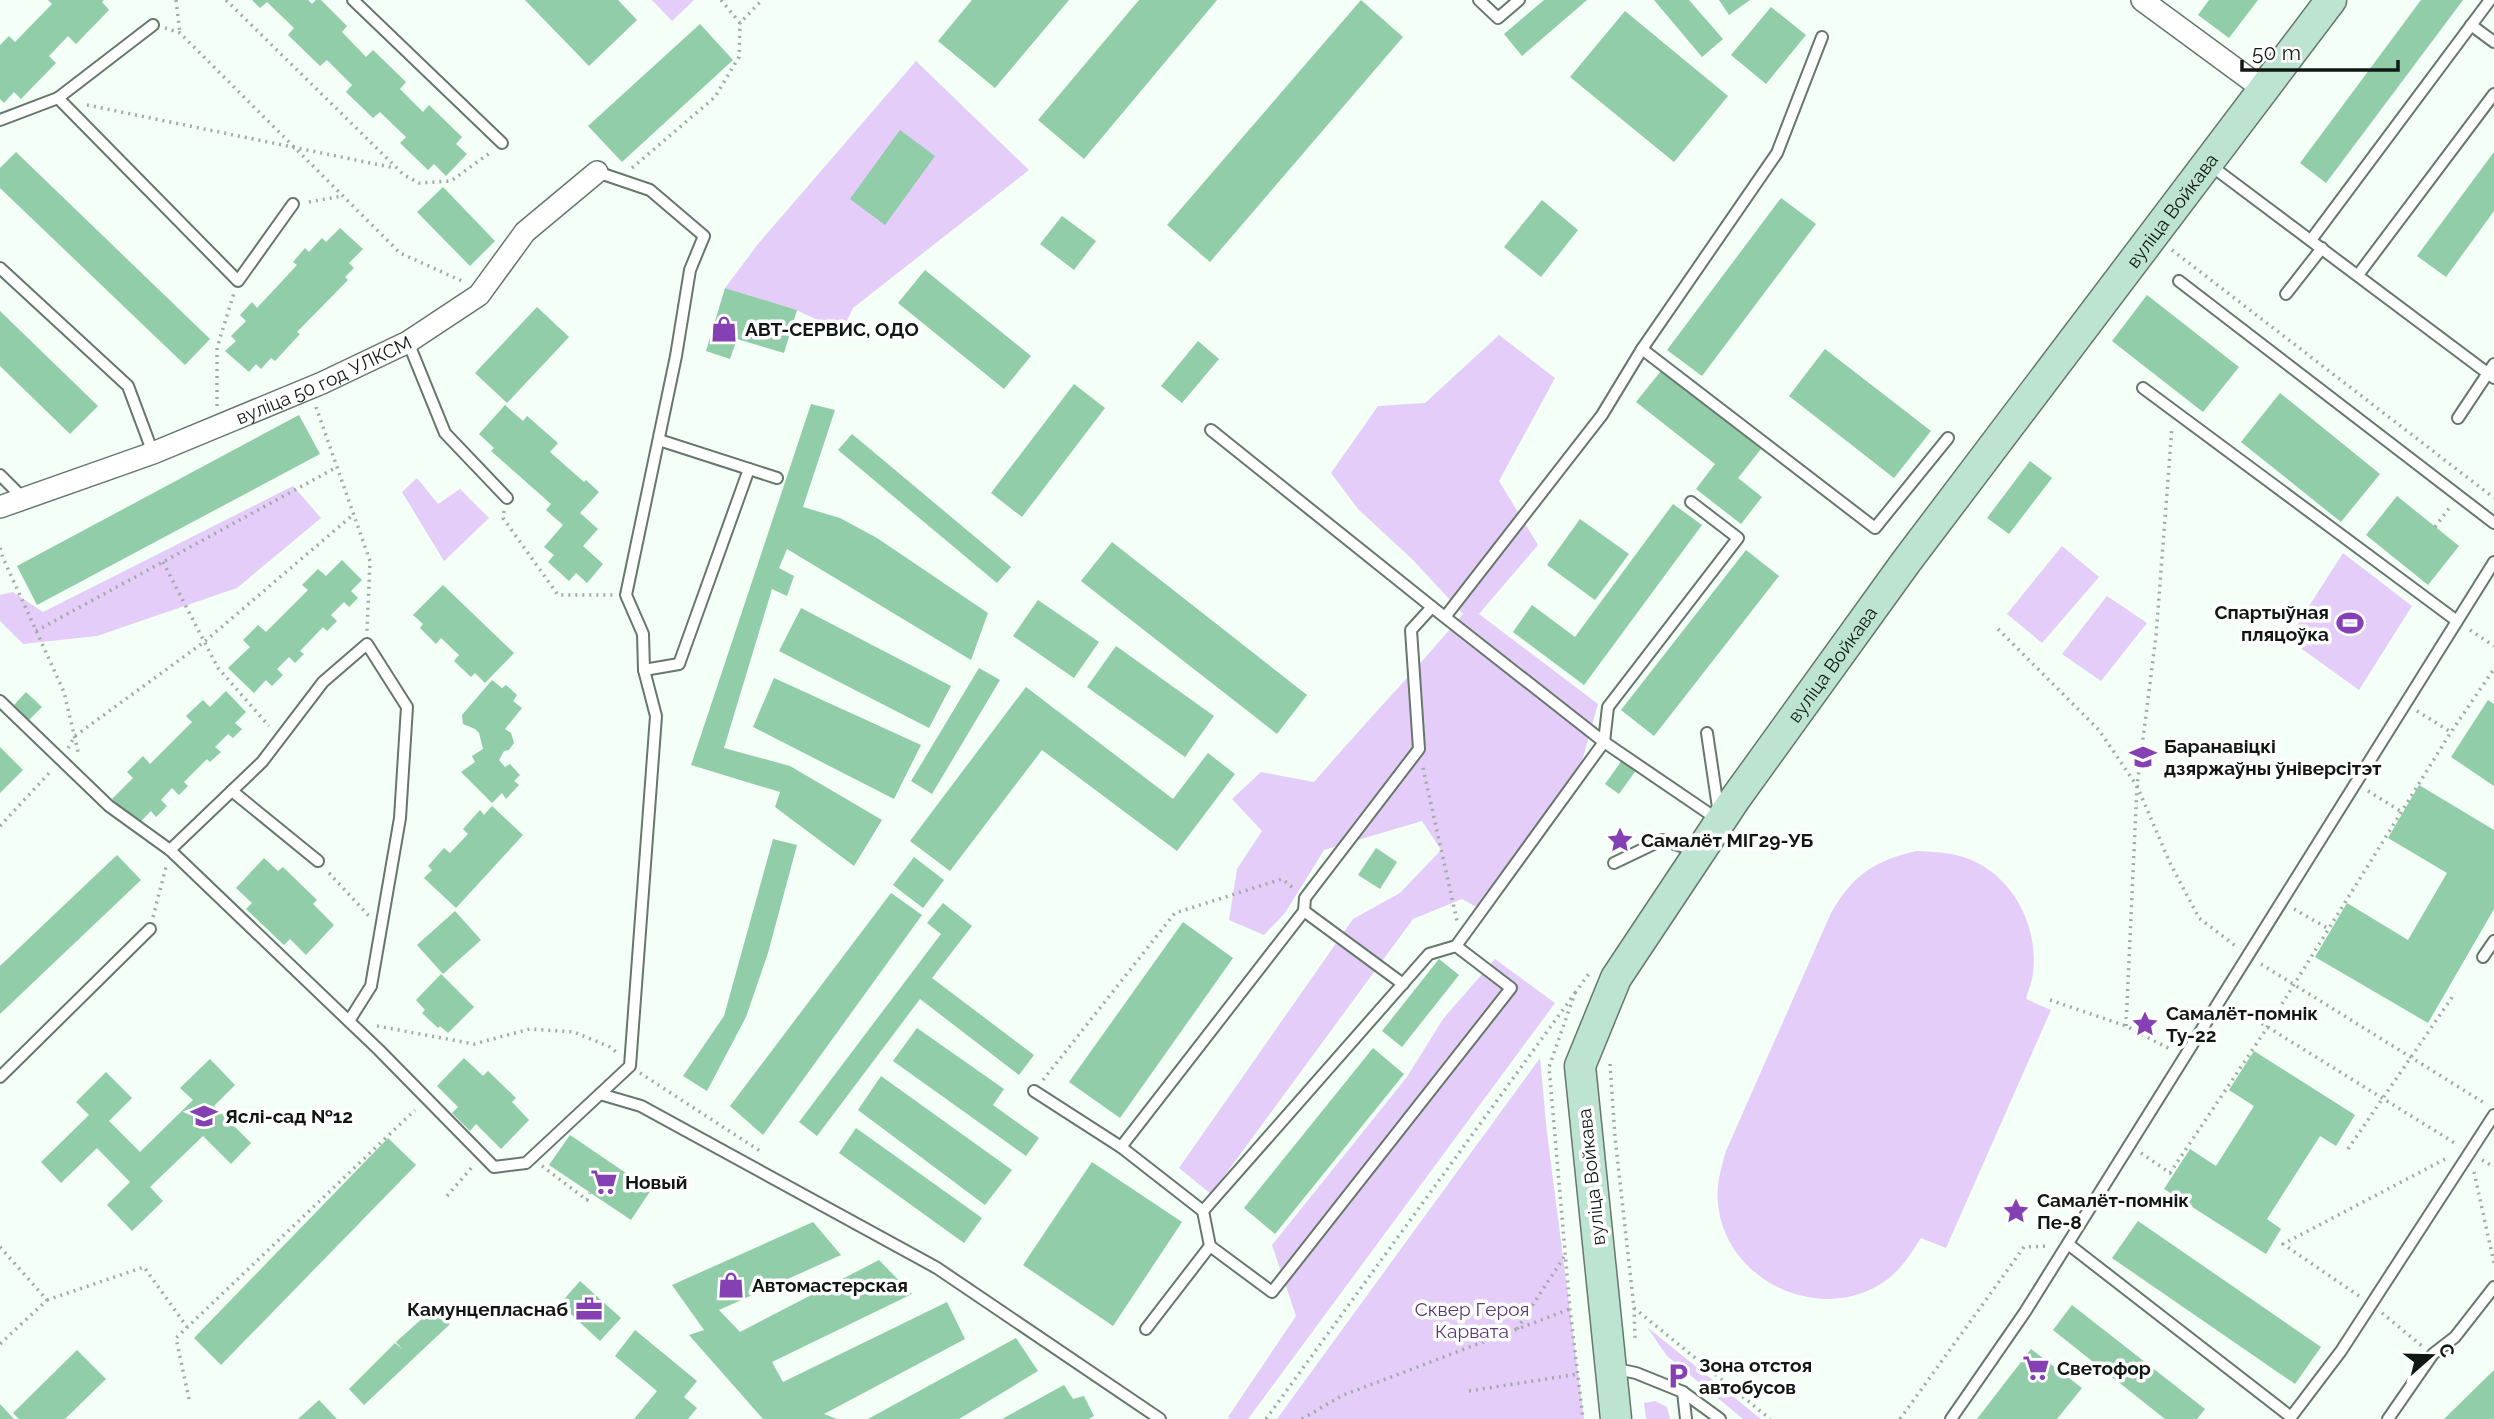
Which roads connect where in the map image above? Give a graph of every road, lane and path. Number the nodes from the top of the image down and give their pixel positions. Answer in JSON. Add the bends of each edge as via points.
{"nodes":[{"id":1,"x":176,"y":0,"type":"edge"},
{"id":2,"x":226,"y":0,"type":"edge"},
{"id":3,"x":353,"y":0,"type":"edge"},
{"id":4,"x":721,"y":0,"type":"edge"},
{"id":5,"x":762,"y":0,"type":"edge"},
{"id":6,"x":1479,"y":0,"type":"edge"},
{"id":7,"x":1519,"y":0,"type":"edge"},
{"id":8,"x":2331,"y":0,"type":"edge"},
{"id":9,"x":2490,"y":0,"type":"edge"},
{"id":10,"x":2144,"y":1,"type":"edge"},
{"id":11,"x":740,"y":23,"type":"junction"},
{"id":12,"x":153,"y":25,"type":"joint"},
{"id":13,"x":2471,"y":25,"type":"junction"},
{"id":14,"x":180,"y":33,"type":"junction"},
{"id":15,"x":1822,"y":37,"type":"dead end"},
{"id":16,"x":2494,"y":41,"type":"edge"},
{"id":17,"x":2263,"y":89,"type":"junction"},
{"id":18,"x":2494,"y":94,"type":"edge"},
{"id":19,"x":58,"y":98,"type":"junction"},
{"id":20,"x":0,"y":120,"type":"edge"},
{"id":21,"x":502,"y":143,"type":"joint"},
{"id":22,"x":296,"y":149,"type":"junction"},
{"id":23,"x":2208,"y":163,"type":"junction"},
{"id":24,"x":397,"y":169,"type":"junction"},
{"id":25,"x":597,"y":172,"type":"joint"},
{"id":26,"x":619,"y":180,"type":"junction"},
{"id":27,"x":342,"y":196,"type":"junction"},
{"id":28,"x":293,"y":204,"type":"joint"},
{"id":29,"x":2311,"y":240,"type":"junction"},
{"id":30,"x":2168,"y":247,"type":"dead end"},
{"id":31,"x":2322,"y":248,"type":"junction"},
{"id":32,"x":0,"y":268,"type":"edge"},
{"id":33,"x":2358,"y":275,"type":"junction"},
{"id":34,"x":238,"y":281,"type":"junction"},
{"id":35,"x":2179,"y":281,"type":"dead end"},
{"id":36,"x":483,"y":291,"type":"junction"},
{"id":37,"x":2286,"y":294,"type":"dead end"},
{"id":38,"x":408,"y":342,"type":"junction"},
{"id":39,"x":1642,"y":349,"type":"junction"},
{"id":40,"x":2492,"y":372,"type":"edge"},
{"id":41,"x":309,"y":388,"type":"junction"},
{"id":42,"x":2143,"y":388,"type":"dead end"},
{"id":43,"x":2173,"y":411,"type":"junction"},
{"id":44,"x":2458,"y":418,"type":"dead end"},
{"id":45,"x":217,"y":426,"type":"junction"},
{"id":46,"x":1211,"y":429,"type":"dead end"},
{"id":47,"x":1948,"y":438,"type":"dead end"},
{"id":48,"x":659,"y":440,"type":"junction"},
{"id":49,"x":153,"y":453,"type":"junction"},
{"id":50,"x":337,"y":467,"type":"junction"},
{"id":51,"x":748,"y":469,"type":"junction"},
{"id":52,"x":0,"y":475,"type":"edge"},
{"id":53,"x":777,"y":478,"type":"dead end"},
{"id":54,"x":23,"y":498,"type":"junction"},
{"id":55,"x":507,"y":498,"type":"joint"},
{"id":56,"x":2494,"y":498,"type":"edge"},
{"id":57,"x":1691,"y":502,"type":"dead end"},
{"id":58,"x":0,"y":507,"type":"edge"},
{"id":59,"x":354,"y":514,"type":"junction"},
{"id":60,"x":2494,"y":523,"type":"edge"},
{"id":61,"x":0,"y":548,"type":"edge"},
{"id":62,"x":163,"y":562,"type":"junction"},
{"id":63,"x":2494,"y":562,"type":"edge"},
{"id":64,"x":626,"y":595,"type":"junction"},
{"id":65,"x":1432,"y":607,"type":"junction"},
{"id":66,"x":1445,"y":617,"type":"junction"},
{"id":67,"x":2457,"y":621,"type":"junction"},
{"id":68,"x":1998,"y":629,"type":"dead end"},
{"id":69,"x":36,"y":631,"type":"junction"},
{"id":70,"x":204,"y":642,"type":"junction"},
{"id":71,"x":367,"y":644,"type":"junction"},
{"id":72,"x":2494,"y":646,"type":"edge"},
{"id":73,"x":2494,"y":669,"type":"edge"},
{"id":74,"x":644,"y":670,"type":"junction"},
{"id":75,"x":0,"y":701,"type":"edge"},
{"id":76,"x":2406,"y":704,"type":"junction"},
{"id":77,"x":2451,"y":732,"type":"junction"},
{"id":78,"x":1707,"y":733,"type":"dead end"},
{"id":79,"x":75,"y":736,"type":"junction"},
{"id":80,"x":280,"y":738,"type":"junction"},
{"id":81,"x":1604,"y":742,"type":"junction"},
{"id":82,"x":1419,"y":749,"type":"junction"},
{"id":83,"x":61,"y":760,"type":"junction"},
{"id":84,"x":2356,"y":783,"type":"junction"},
{"id":85,"x":87,"y":785,"type":"junction"},
{"id":86,"x":2137,"y":786,"type":"junction"},
{"id":87,"x":232,"y":791,"type":"junction"},
{"id":88,"x":2402,"y":812,"type":"junction"},
{"id":89,"x":1720,"y":821,"type":"junction"},
{"id":90,"x":0,"y":826,"type":"edge"},
{"id":91,"x":170,"y":850,"type":"junction"},
{"id":92,"x":1700,"y":852,"type":"junction"},
{"id":93,"x":318,"y":861,"type":"joint"},
{"id":94,"x":1614,"y":863,"type":"dead end"},
{"id":95,"x":1305,"y":898,"type":"junction"},
{"id":96,"x":2282,"y":901,"type":"junction"},
{"id":97,"x":1304,"y":911,"type":"junction"},
{"id":98,"x":381,"y":928,"type":"junction"},
{"id":99,"x":150,"y":929,"type":"joint"},
{"id":100,"x":2329,"y":929,"type":"junction"},
{"id":101,"x":2494,"y":941,"type":"edge"},
{"id":102,"x":1458,"y":943,"type":"junction"},
{"id":103,"x":2248,"y":956,"type":"junction"},
{"id":104,"x":2483,"y":957,"type":"dead end"},
{"id":105,"x":1403,"y":984,"type":"junction"},
{"id":106,"x":2294,"y":984,"type":"junction"},
{"id":107,"x":2455,"y":993,"type":"dead end"},
{"id":108,"x":2222,"y":998,"type":"junction"},
{"id":109,"x":2050,"y":1000,"type":"dead end"},
{"id":110,"x":349,"y":1021,"type":"junction"},
{"id":111,"x":2126,"y":1026,"type":"junction"},
{"id":112,"x":2267,"y":1028,"type":"junction"},
{"id":113,"x":2185,"y":1056,"type":"junction"},
{"id":114,"x":2411,"y":1057,"type":"junction"},
{"id":115,"x":1609,"y":1062,"type":"dead end"},
{"id":116,"x":630,"y":1066,"type":"junction"},
{"id":117,"x":0,"y":1077,"type":"edge"},
{"id":118,"x":1034,"y":1091,"type":"joint"},
{"id":119,"x":600,"y":1094,"type":"junction"},
{"id":120,"x":2382,"y":1098,"type":"junction"},
{"id":121,"x":427,"y":1099,"type":"junction"},
{"id":122,"x":2494,"y":1109,"type":"edge"},
{"id":123,"x":2494,"y":1115,"type":"edge"},
{"id":124,"x":2129,"y":1146,"type":"junction"},
{"id":125,"x":1121,"y":1147,"type":"junction"},
{"id":126,"x":2348,"y":1149,"type":"dead end"},
{"id":127,"x":2470,"y":1152,"type":"junction"},
{"id":128,"x":482,"y":1155,"type":"junction"},
{"id":129,"x":533,"y":1156,"type":"junction"},
{"id":130,"x":2494,"y":1167,"type":"edge"},
{"id":131,"x":590,"y":1193,"type":"dead end"},
{"id":132,"x":446,"y":1196,"type":"dead end"},
{"id":133,"x":1203,"y":1211,"type":"junction"},
{"id":134,"x":2068,"y":1244,"type":"junction"},
{"id":135,"x":1210,"y":1246,"type":"junction"},
{"id":136,"x":0,"y":1247,"type":"edge"},
{"id":137,"x":1565,"y":1255,"type":"junction"},
{"id":138,"x":2494,"y":1263,"type":"edge"},
{"id":139,"x":2494,"y":1287,"type":"edge"},
{"id":140,"x":47,"y":1300,"type":"junction"},
{"id":141,"x":2371,"y":1304,"type":"junction"},
{"id":142,"x":1634,"y":1308,"type":"junction"},
{"id":143,"x":1570,"y":1309,"type":"junction"},
{"id":144,"x":187,"y":1327,"type":"junction"},
{"id":145,"x":1146,"y":1329,"type":"dead end"},
{"id":146,"x":1517,"y":1329,"type":"junction"},
{"id":147,"x":0,"y":1344,"type":"edge"},
{"id":148,"x":2433,"y":1354,"type":"junction"},
{"id":149,"x":1623,"y":1370,"type":"junction"},
{"id":150,"x":1578,"y":1374,"type":"junction"},
{"id":151,"x":1469,"y":1391,"type":"dead end"},
{"id":152,"x":1683,"y":1392,"type":"junction"},
{"id":153,"x":189,"y":1399,"type":"dead end"},
{"id":154,"x":1160,"y":1419,"type":"edge"},
{"id":155,"x":1266,"y":1419,"type":"edge"},
{"id":156,"x":1302,"y":1419,"type":"edge"},
{"id":157,"x":1583,"y":1419,"type":"edge"},
{"id":158,"x":1616,"y":1419,"type":"edge"},
{"id":159,"x":1686,"y":1419,"type":"edge"},
{"id":160,"x":1720,"y":1419,"type":"edge"},
{"id":161,"x":1770,"y":1419,"type":"edge"},
{"id":162,"x":1900,"y":1419,"type":"edge"},
{"id":163,"x":1951,"y":1419,"type":"edge"},
{"id":164,"x":2388,"y":1419,"type":"edge"}],
"edges":[{"from":1,"to":14,"type":"path"},
{"from":2,"to":24,"type":"path"},
{"from":3,"to":21,"type":"lane"},
{"from":4,"to":11,"type":"path"},
{"from":5,"to":11,"type":"path"},
{"from":6,"to":7,"type":"lane","via":[[1498,18]]},
{"from":8,"to":17,"type":"main road","name":"вуліца Войкава"},
{"from":9,"to":13,"type":"lane"},
{"from":10,"to":17,"type":"street"},
{"from":11,"to":26,"type":"path","via":[[739,57],[715,97]]},
{"from":12,"to":14,"type":"path"},
{"from":12,"to":19,"type":"lane"},
{"from":13,"to":16,"type":"lane"},
{"from":13,"to":29,"type":"lane"},
{"from":14,"to":22,"type":"path"},
{"from":15,"to":39,"type":"lane","via":[[1777,153]]},
{"from":17,"to":23,"type":"main road","name":"вуліца Войкава"},
{"from":18,"to":33,"type":"lane"},
{"from":19,"to":20,"type":"lane"},
{"from":19,"to":22,"type":"path"},
{"from":19,"to":34,"type":"lane"},
{"from":21,"to":24,"type":"path","via":[[451,181],[419,183]]},
{"from":22,"to":24,"type":"path"},
{"from":22,"to":27,"type":"path"},
{"from":23,"to":29,"type":"lane"},
{"from":23,"to":89,"type":"main road","name":"вуліца Войкава","via":[[1906,562]]},
{"from":25,"to":26,"type":"lane"},
{"from":25,"to":36,"type":"street","name":"вуліца 50 год УЛКСМ","via":[[526,232]]},
{"from":26,"to":48,"type":"lane","via":[[650,190],[704,236],[691,270]]},
{"from":27,"to":28,"type":"path"},
{"from":27,"to":36,"type":"path","via":[[400,253]]},
{"from":28,"to":34,"type":"lane"},
{"from":29,"to":31,"type":"lane"},
{"from":30,"to":56,"type":"path"},
{"from":31,"to":33,"type":"lane"},
{"from":31,"to":37,"type":"lane"},
{"from":32,"to":49,"type":"lane","via":[[128,386]]},
{"from":33,"to":40,"type":"lane"},
{"from":34,"to":45,"type":"path","via":[[217,348]]},
{"from":35,"to":60,"type":"lane"},
{"from":36,"to":38,"type":"street","name":"вуліца 50 год УЛКСМ"},
{"from":38,"to":41,"type":"street","name":"вуліца 50 год УЛКСМ"},
{"from":38,"to":55,"type":"lane","via":[[445,433]]},
{"from":39,"to":47,"type":"lane","via":[[1875,528]]},
{"from":39,"to":66,"type":"lane","via":[[1602,415]]},
{"from":40,"to":44,"type":"lane"},
{"from":41,"to":45,"type":"street","name":"вуліца 50 год УЛКСМ"},
{"from":41,"to":50,"type":"path"},
{"from":42,"to":43,"type":"lane"},
{"from":43,"to":67,"type":"lane"},
{"from":43,"to":86,"type":"path","via":[[2156,636]]},
{"from":45,"to":49,"type":"street","name":"вуліца 50 год УЛКСМ"},
{"from":46,"to":65,"type":"lane"},
{"from":48,"to":51,"type":"lane"},
{"from":48,"to":64,"type":"lane"},
{"from":49,"to":54,"type":"street","name":"вуліца 50 год УЛКСМ"},
{"from":50,"to":59,"type":"path"},
{"from":50,"to":62,"type":"path"},
{"from":51,"to":53,"type":"lane"},
{"from":51,"to":74,"type":"lane","via":[[679,664]]},
{"from":52,"to":54,"type":"lane"},
{"from":54,"to":58,"type":"street","name":"вуліца 50 год УЛКСМ"},
{"from":55,"to":64,"type":"path","via":[[503,518],[558,595]]},
{"from":57,"to":81,"type":"lane","via":[[1738,538],[1608,707]]},
{"from":59,"to":70,"type":"path"},
{"from":59,"to":71,"type":"path","via":[[370,561]]},
{"from":61,"to":69,"type":"path"},
{"from":62,"to":69,"type":"path"},
{"from":62,"to":70,"type":"path"},
{"from":63,"to":67,"type":"lane"},
{"from":64,"to":74,"type":"lane","via":[[643,634]]},
{"from":65,"to":66,"type":"lane"},
{"from":65,"to":82,"type":"lane","via":[[1411,630]]},
{"from":66,"to":81,"type":"lane"},
{"from":67,"to":72,"type":"path"},
{"from":67,"to":76,"type":"lane"},
{"from":68,"to":86,"type":"path","via":[[2099,730]]},
{"from":69,"to":79,"type":"path","via":[[64,692]]},
{"from":70,"to":79,"type":"path"},
{"from":70,"to":80,"type":"path","via":[[218,668]]},
{"from":71,"to":80,"type":"lane","via":[[323,681]]},
{"from":71,"to":98,"type":"lane","via":[[407,706],[400,818]]},
{"from":73,"to":77,"type":"path"},
{"from":74,"to":116,"type":"lane","via":[[656,716]]},
{"from":75,"to":83,"type":"lane"},
{"from":76,"to":77,"type":"path"},
{"from":76,"to":84,"type":"lane"},
{"from":77,"to":88,"type":"path"},
{"from":78,"to":89,"type":"lane"},
{"from":79,"to":85,"type":"path"},
{"from":80,"to":87,"type":"lane"},
{"from":81,"to":89,"type":"lane"},
{"from":81,"to":102,"type":"lane"},
{"from":82,"to":95,"type":"lane"},
{"from":82,"to":102,"type":"path"},
{"from":83,"to":85,"type":"lane"},
{"from":83,"to":90,"type":"path"},
{"from":84,"to":88,"type":"path"},
{"from":84,"to":96,"type":"lane"},
{"from":85,"to":91,"type":"lane","via":[[109,807]]},
{"from":86,"to":103,"type":"path","via":[[2199,918]]},
{"from":86,"to":111,"type":"path"},
{"from":87,"to":91,"type":"lane"},
{"from":87,"to":93,"type":"lane"},
{"from":88,"to":100,"type":"path"},
{"from":89,"to":92,"type":"main road","name":"вуліца Войкава"},
{"from":91,"to":99,"type":"path"},
{"from":91,"to":110,"type":"lane"},
{"from":92,"to":94,"type":"lane","via":[[1662,840]]},
{"from":92,"to":149,"type":"main road","name":"вуліца Войкава","via":[[1616,978],[1580,1066]]},
{"from":93,"to":98,"type":"path"},
{"from":95,"to":97,"type":"lane"},
{"from":95,"to":118,"type":"path","via":[[1282,879],[1175,913]]},
{"from":96,"to":100,"type":"path"},
{"from":96,"to":103,"type":"lane"},
{"from":97,"to":105,"type":"lane"},
{"from":97,"to":125,"type":"lane"},
{"from":98,"to":110,"type":"lane","via":[[371,986]]},
{"from":99,"to":117,"type":"lane"},
{"from":100,"to":106,"type":"path"},
{"from":101,"to":104,"type":"lane"},
{"from":102,"to":105,"type":"lane","via":[[1429,954]]},
{"from":102,"to":135,"type":"lane","via":[[1511,988],[1272,1292]]},
{"from":103,"to":106,"type":"path"},
{"from":103,"to":108,"type":"lane"},
{"from":105,"to":133,"type":"lane"},
{"from":106,"to":112,"type":"path"},
{"from":106,"to":114,"type":"path"},
{"from":107,"to":114,"type":"path"},
{"from":108,"to":112,"type":"path"},
{"from":108,"to":113,"type":"lane"},
{"from":109,"to":111,"type":"path"},
{"from":110,"to":116,"type":"path","via":[[474,1044],[530,1029],[574,1032],[610,1046]]},
{"from":110,"to":121,"type":"lane"},
{"from":111,"to":113,"type":"path"},
{"from":112,"to":120,"type":"path"},
{"from":112,"to":124,"type":"path","via":[[2170,1173]]},
{"from":113,"to":124,"type":"lane"},
{"from":114,"to":120,"type":"path"},
{"from":114,"to":122,"type":"path"},
{"from":115,"to":142,"type":"path"},
{"from":116,"to":119,"type":"lane"},
{"from":118,"to":125,"type":"lane"},
{"from":119,"to":129,"type":"lane"},
{"from":119,"to":154,"type":"lane","via":[[641,1106],[937,1268]]},
{"from":120,"to":126,"type":"path"},
{"from":120,"to":127,"type":"path"},
{"from":121,"to":128,"type":"lane"},
{"from":121,"to":144,"type":"path"},
{"from":123,"to":127,"type":"lane"},
{"from":124,"to":134,"type":"lane"},
{"from":125,"to":133,"type":"lane"},
{"from":127,"to":130,"type":"path"},
{"from":127,"to":138,"type":"path"},
{"from":127,"to":141,"type":"lane"},
{"from":127,"to":141,"type":"path","via":[[2442,1158],[2283,1244]]},
{"from":128,"to":129,"type":"lane","via":[[494,1167],[526,1163]]},
{"from":128,"to":132,"type":"path"},
{"from":129,"to":131,"type":"path","via":[[587,1200]]},
{"from":133,"to":135,"type":"lane"},
{"from":134,"to":141,"type":"lane","via":[[2291,1416]]},
{"from":134,"to":162,"type":"path","via":[[2024,1247]]},
{"from":134,"to":163,"type":"lane"},
{"from":135,"to":145,"type":"lane"},
{"from":136,"to":140,"type":"path"},
{"from":137,"to":143,"type":"path"},
{"from":137,"to":146,"type":"path"},
{"from":137,"to":155,"type":"path","via":[[1549,1068],[1575,993]]},
{"from":139,"to":148,"type":"lane","via":[[2455,1337]]},
{"from":140,"to":144,"type":"path","via":[[144,1267]]},
{"from":140,"to":147,"type":"path"},
{"from":141,"to":148,"type":"path"},
{"from":142,"to":149,"type":"path"},
{"from":142,"to":161,"type":"path"},
{"from":143,"to":146,"type":"path"},
{"from":143,"to":150,"type":"path"},
{"from":144,"to":153,"type":"path","via":[[176,1338]]},
{"from":146,"to":156,"type":"path","via":[[1341,1396]]},
{"from":148,"to":164,"type":"lane"},
{"from":149,"to":152,"type":"lane"},
{"from":149,"to":158,"type":"main road","name":"вуліца Войкава"},
{"from":150,"to":151,"type":"path"},
{"from":150,"to":157,"type":"path"},
{"from":152,"to":159,"type":"lane"},
{"from":152,"to":160,"type":"lane"}]}
